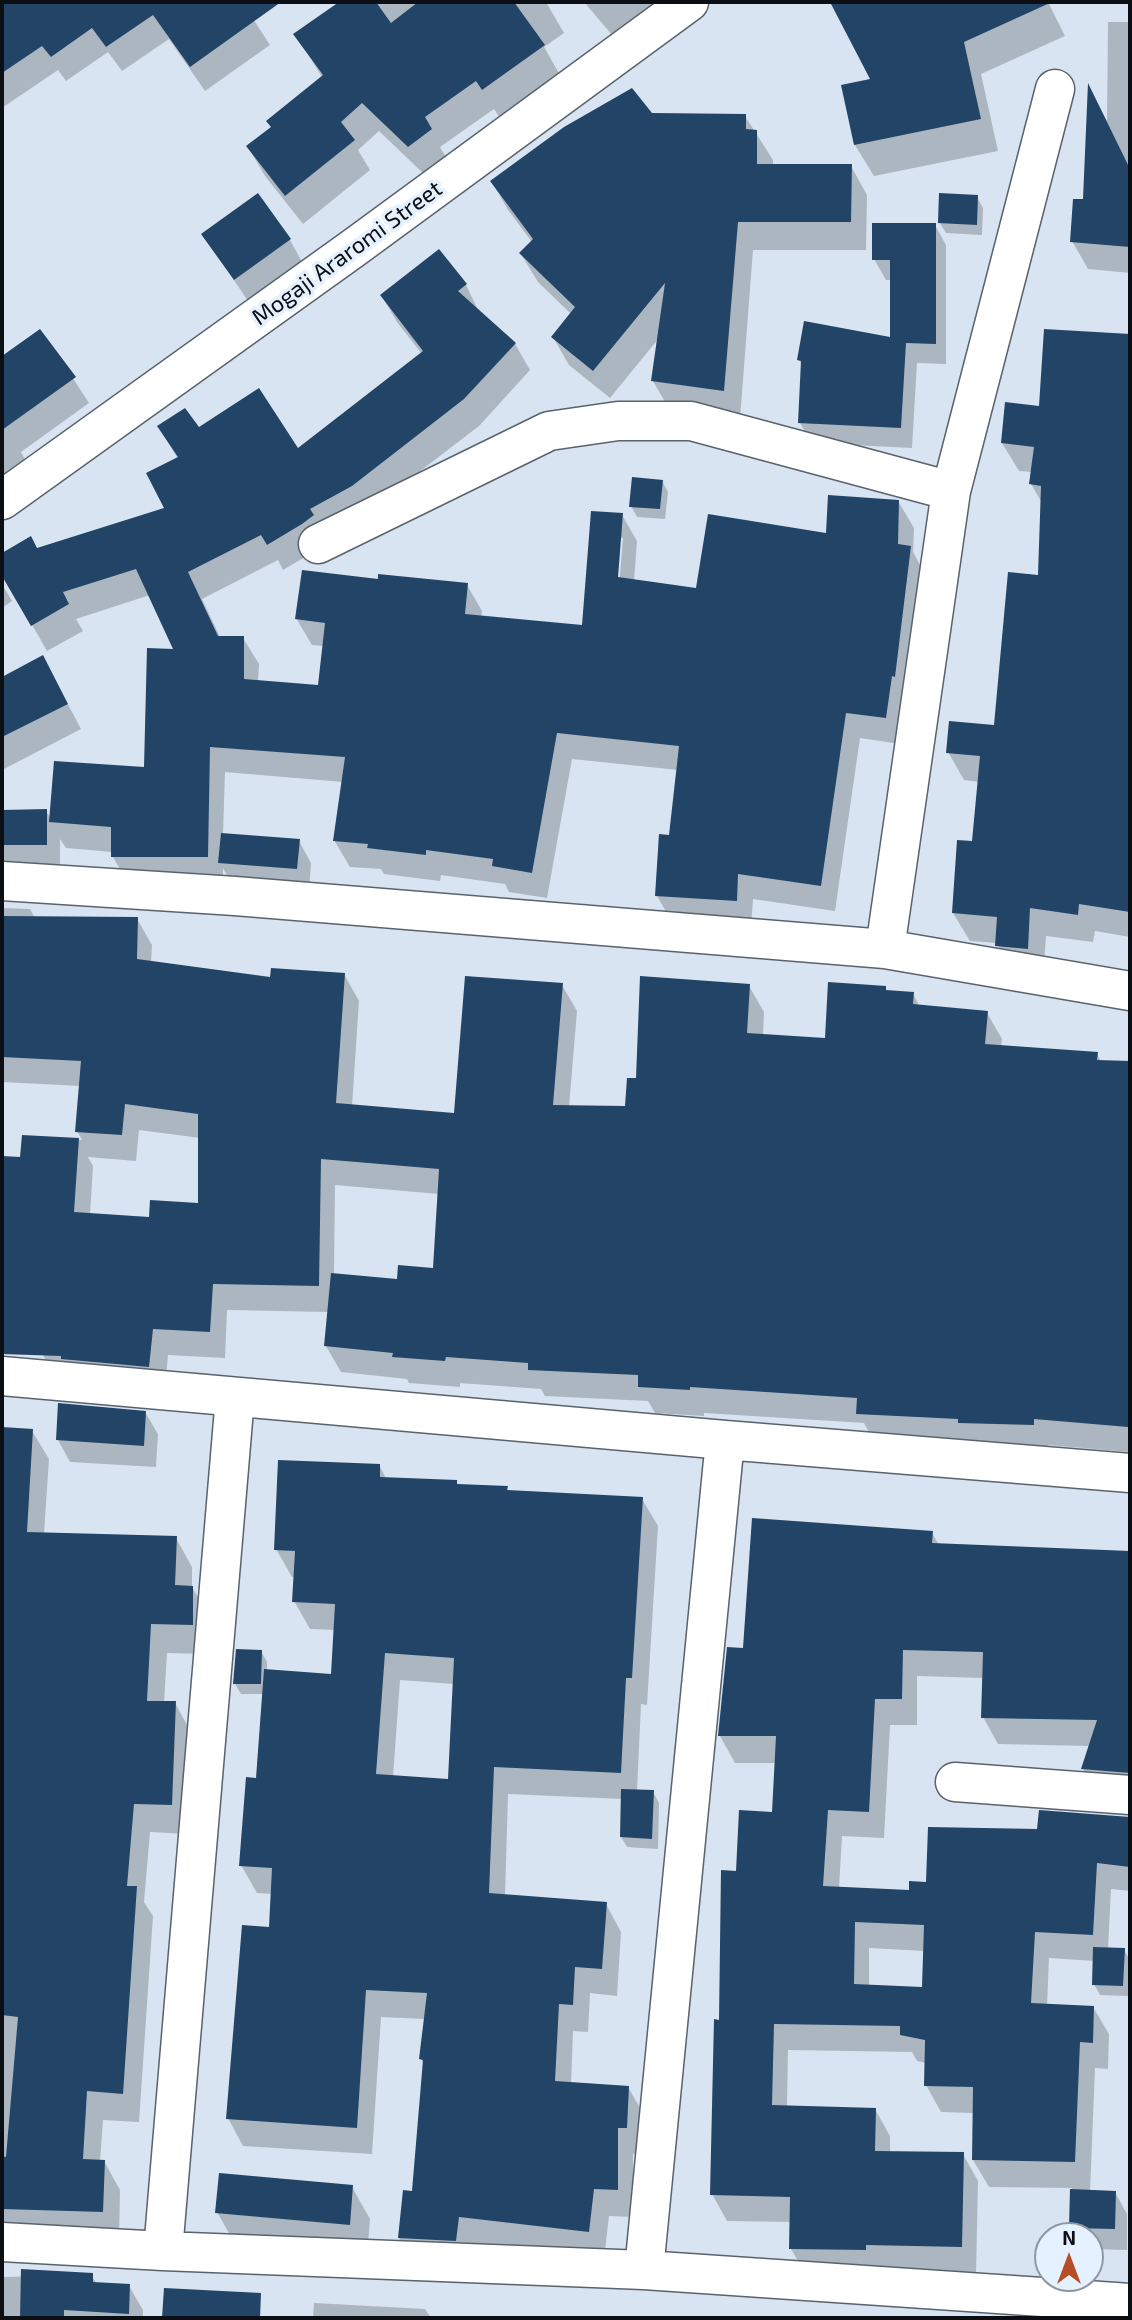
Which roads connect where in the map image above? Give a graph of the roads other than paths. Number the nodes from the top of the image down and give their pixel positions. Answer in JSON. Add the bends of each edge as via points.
{"nodes":[{"id":1,"x":689,"y":2,"type":"edge"},
{"id":2,"x":1055,"y":89,"type":"dead end"},
{"id":3,"x":951,"y":491,"type":"junction"},
{"id":4,"x":2,"y":500,"type":"edge"},
{"id":5,"x":318,"y":544,"type":"dead end"},
{"id":6,"x":2,"y":881,"type":"edge"},
{"id":7,"x":885,"y":949,"type":"junction"},
{"id":8,"x":1130,"y":991,"type":"edge"},
{"id":9,"x":2,"y":1376,"type":"edge"},
{"id":10,"x":235,"y":1397,"type":"junction"},
{"id":11,"x":725,"y":1440,"type":"junction"},
{"id":12,"x":1130,"y":1473,"type":"edge"},
{"id":13,"x":955,"y":1782,"type":"dead end"},
{"id":14,"x":1130,"y":1795,"type":"edge"},
{"id":15,"x":2,"y":2242,"type":"edge"},
{"id":16,"x":163,"y":2251,"type":"junction"},
{"id":17,"x":644,"y":2270,"type":"junction"},
{"id":18,"x":1130,"y":2303,"type":"edge"}],
"edges":[{"from":1,"to":4,"type":"street","name":"Mogaji Araromi Street"},
{"from":2,"to":3,"type":"street"},
{"from":3,"to":5,"type":"street","via":[[691,421],[618,421],[550,431]]},
{"from":3,"to":7,"type":"street"},
{"from":6,"to":7,"type":"street"},
{"from":7,"to":8,"type":"street"},
{"from":9,"to":10,"type":"street"},
{"from":10,"to":11,"type":"street"},
{"from":10,"to":16,"type":"street"},
{"from":11,"to":12,"type":"street"},
{"from":11,"to":17,"type":"street"},
{"from":13,"to":14,"type":"street"},
{"from":15,"to":16,"type":"street"},
{"from":16,"to":17,"type":"street"},
{"from":17,"to":18,"type":"street"}]}
